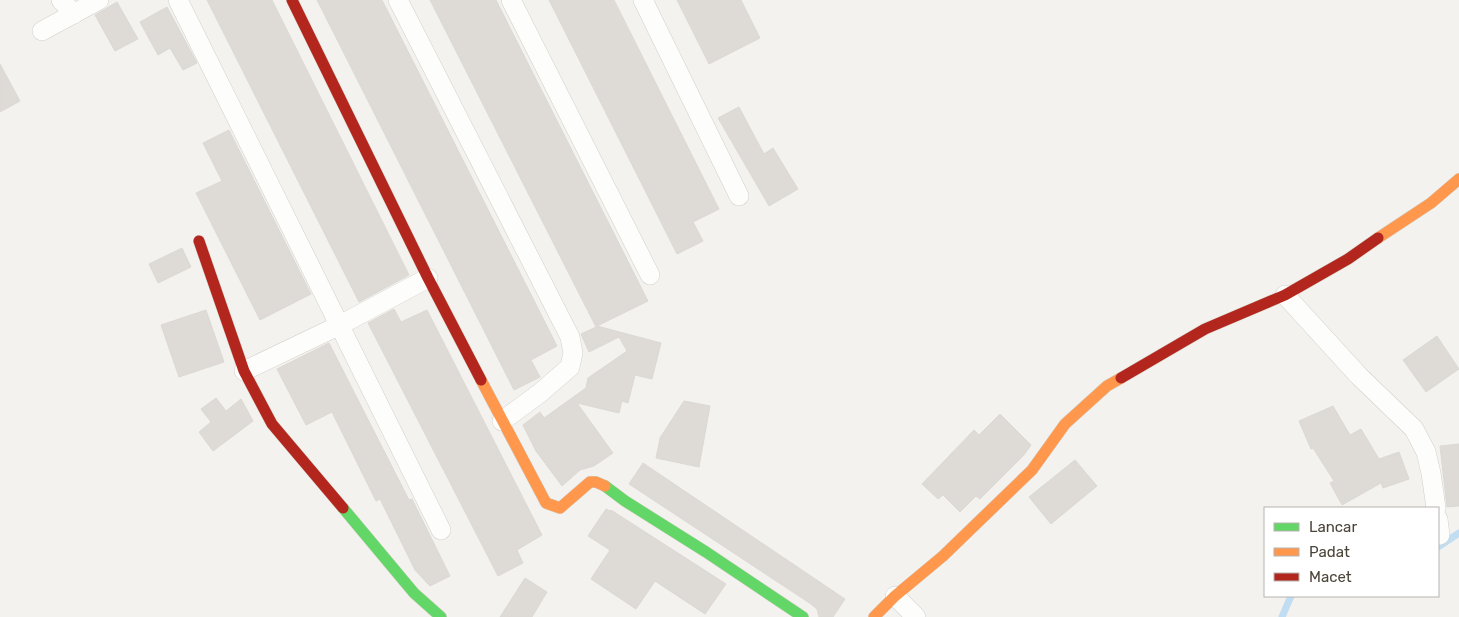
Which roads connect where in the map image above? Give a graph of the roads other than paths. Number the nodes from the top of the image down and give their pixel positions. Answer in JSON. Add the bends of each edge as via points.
{"nodes":[{"id":1,"x":99,"y":0,"type":"edge"},
{"id":2,"x":178,"y":0,"type":"edge"},
{"id":3,"x":292,"y":0,"type":"edge"},
{"id":4,"x":398,"y":0,"type":"edge"},
{"id":5,"x":511,"y":0,"type":"edge"},
{"id":6,"x":643,"y":0,"type":"edge"},
{"id":7,"x":68,"y":7,"type":"edge"},
{"id":8,"x":42,"y":31,"type":"dead end"},
{"id":9,"x":1459,"y":180,"type":"edge"},
{"id":10,"x":739,"y":196,"type":"dead end"},
{"id":11,"x":199,"y":241,"type":"dead end"},
{"id":12,"x":650,"y":275,"type":"dead end"},
{"id":13,"x":428,"y":278,"type":"junction"},
{"id":14,"x":1285,"y":295,"type":"junction"},
{"id":15,"x":340,"y":325,"type":"junction"},
{"id":16,"x":244,"y":371,"type":"junction"},
{"id":17,"x":502,"y":421,"type":"junction"},
{"id":18,"x":1436,"y":507,"type":"edge"},
{"id":19,"x":441,"y":530,"type":"dead end"},
{"id":20,"x":896,"y":596,"type":"junction"},
{"id":21,"x":441,"y":617,"type":"edge"},
{"id":22,"x":804,"y":617,"type":"edge"},
{"id":23,"x":874,"y":617,"type":"edge"},
{"id":24,"x":916,"y":617,"type":"edge"}],
"edges":[{"from":1,"to":7,"type":"street"},
{"from":2,"to":15,"type":"street"},
{"from":3,"to":13,"type":"street"},
{"from":4,"to":17,"type":"street","via":[[570,337],[574,353],[570,367]]},
{"from":5,"to":12,"type":"street"},
{"from":6,"to":10,"type":"street"},
{"from":7,"to":8,"type":"street"},
{"from":9,"to":14,"type":"street","via":[[1431,203],[1348,259]]},
{"from":11,"to":16,"type":"street"},
{"from":13,"to":15,"type":"street"},
{"from":13,"to":17,"type":"street"},
{"from":14,"to":18,"type":"street","via":[[1359,376],[1414,429],[1426,452]]},
{"from":14,"to":20,"type":"street","via":[[1205,328],[1107,386],[1065,424],[1032,470],[943,556]]},
{"from":15,"to":16,"type":"street"},
{"from":15,"to":19,"type":"street"},
{"from":16,"to":21,"type":"street","via":[[272,424],[414,593]]},
{"from":17,"to":22,"type":"street","via":[[546,503],[560,508],[590,482],[603,484]]},
{"from":20,"to":23,"type":"street"},
{"from":20,"to":24,"type":"street"}]}
